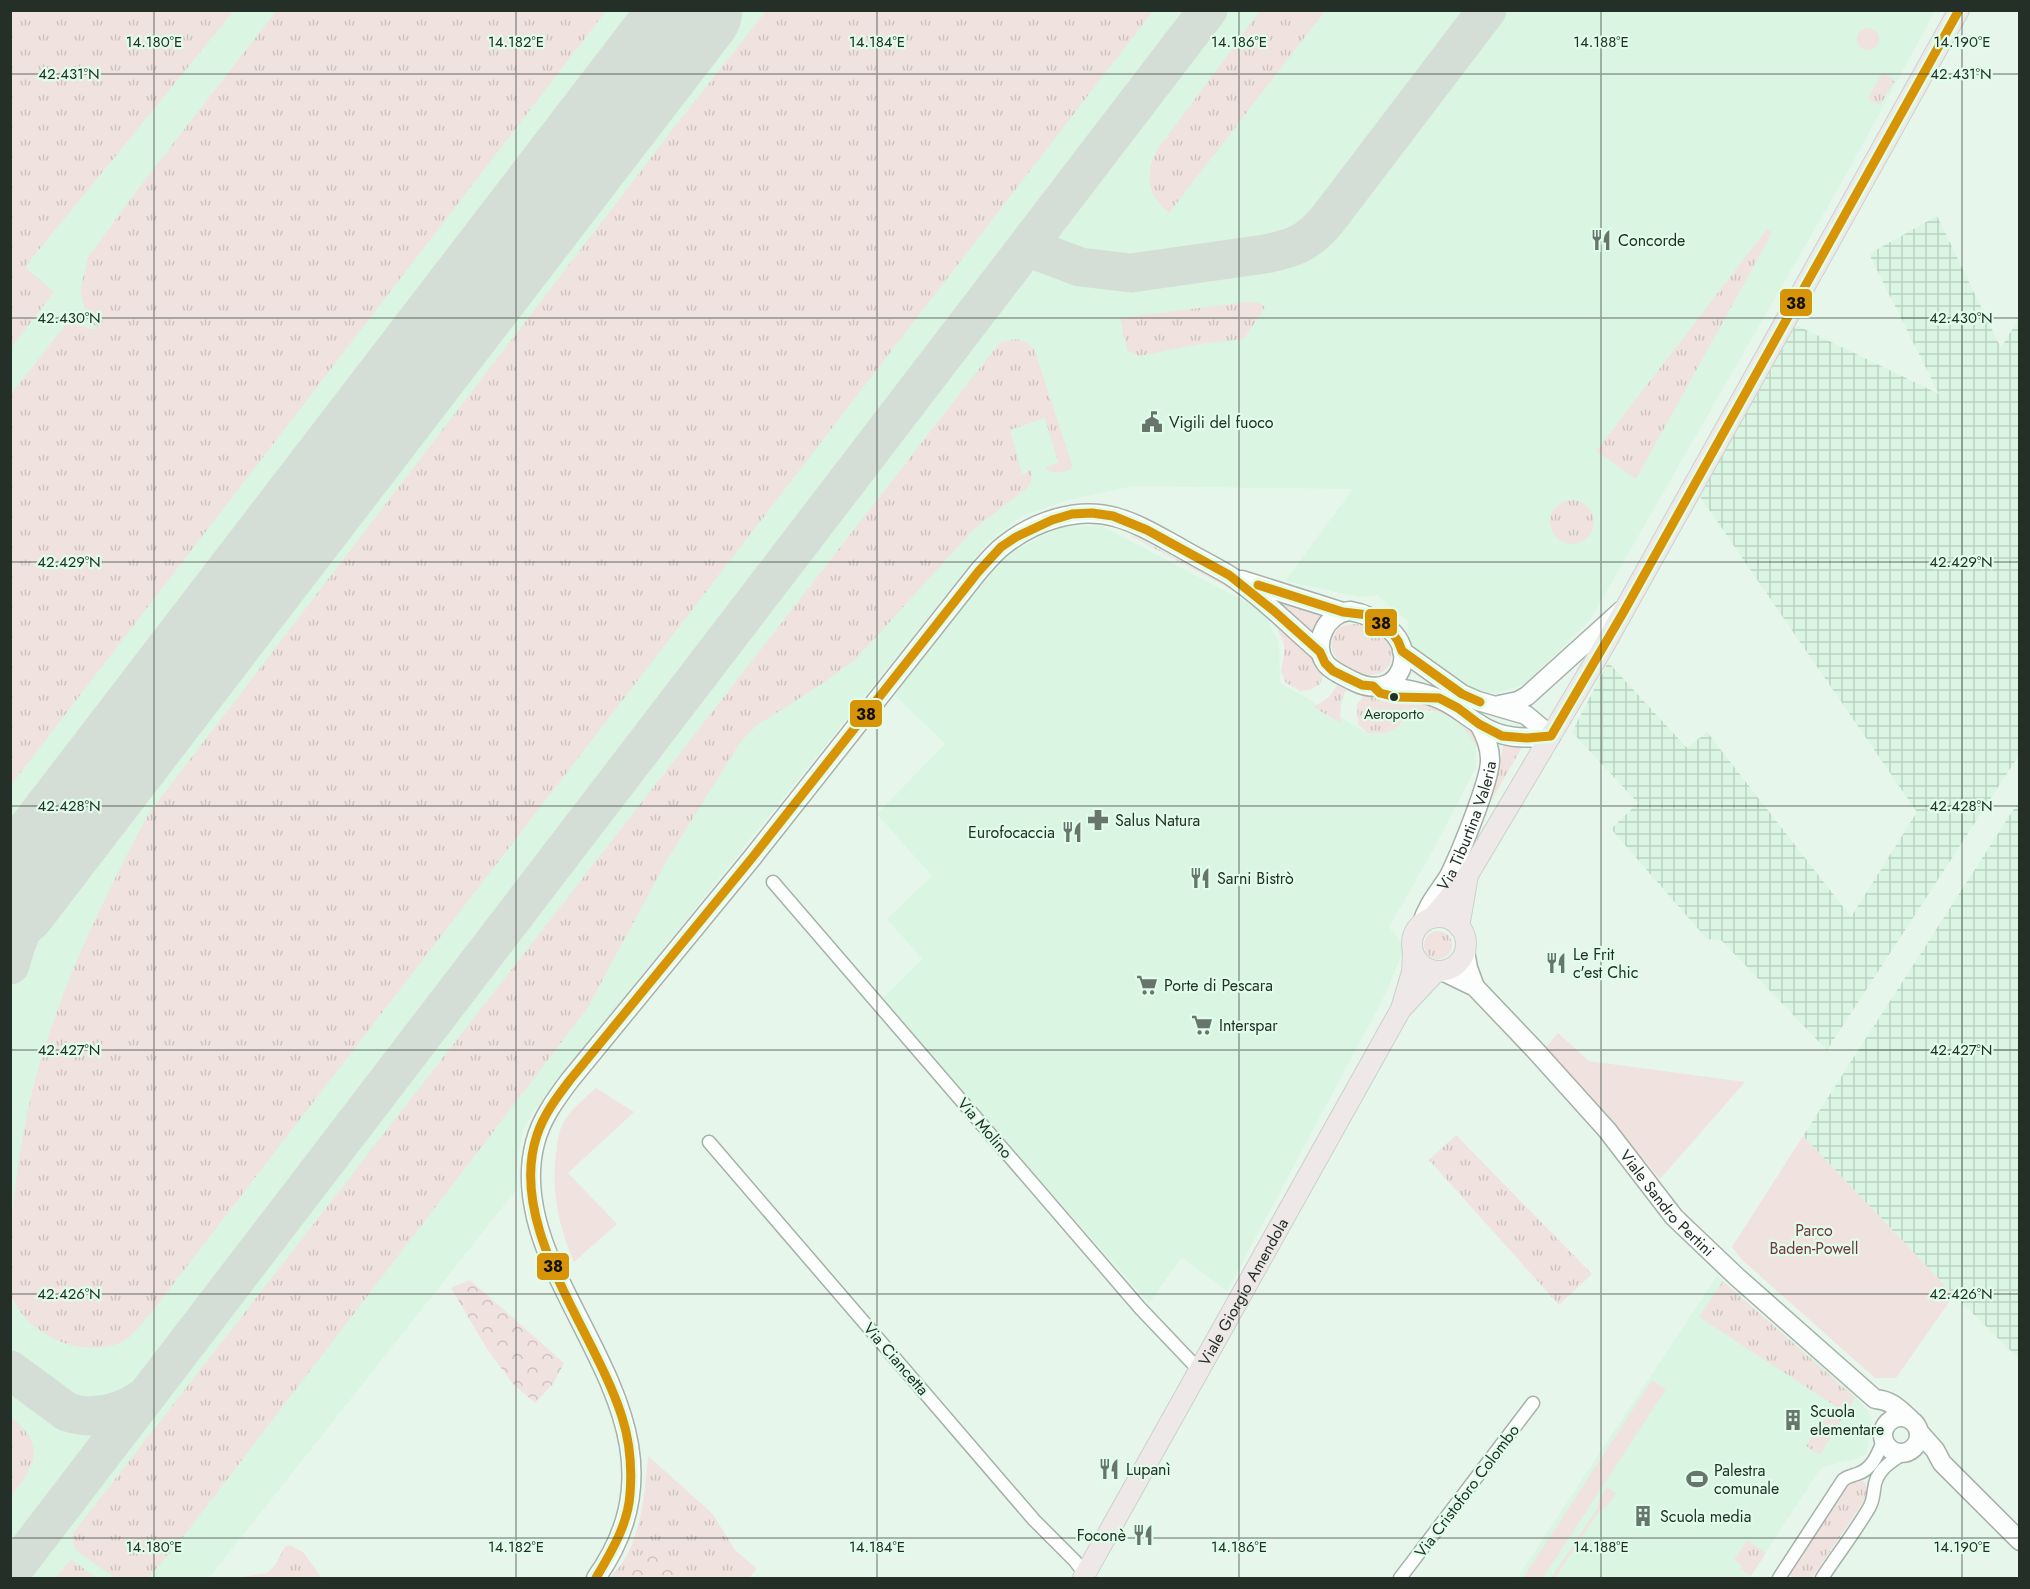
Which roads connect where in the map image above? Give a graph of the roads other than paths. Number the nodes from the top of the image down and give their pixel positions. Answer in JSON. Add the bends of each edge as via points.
{"nodes":[{"id":1,"x":1959,"y":10,"type":"edge"},
{"id":2,"x":1229,"y":575,"type":"junction"},
{"id":3,"x":1628,"y":604,"type":"junction"},
{"id":4,"x":1343,"y":612,"type":"junction"},
{"id":5,"x":1402,"y":651,"type":"junction"},
{"id":6,"x":1320,"y":652,"type":"junction"},
{"id":7,"x":1384,"y":685,"type":"junction"},
{"id":8,"x":1495,"y":706,"type":"junction"},
{"id":9,"x":1479,"y":724,"type":"junction"},
{"id":10,"x":1551,"y":735,"type":"junction"},
{"id":11,"x":1468,"y":875,"type":"junction"},
{"id":12,"x":773,"y":882,"type":"dead end"},
{"id":13,"x":1426,"y":921,"type":"junction"},
{"id":14,"x":1459,"y":927,"type":"junction"},
{"id":15,"x":1465,"y":951,"type":"junction"},
{"id":16,"x":1413,"y":953,"type":"junction"},
{"id":17,"x":1439,"y":971,"type":"junction"},
{"id":18,"x":1475,"y":987,"type":"junction"},
{"id":19,"x":1401,"y":1009,"type":"junction"},
{"id":20,"x":709,"y":1142,"type":"dead end"},
{"id":21,"x":1199,"y":1371,"type":"junction"},
{"id":22,"x":1875,"y":1399,"type":"junction"},
{"id":23,"x":1533,"y":1403,"type":"dead end"},
{"id":24,"x":1914,"y":1425,"type":"junction"},
{"id":25,"x":1884,"y":1434,"type":"junction"},
{"id":26,"x":1907,"y":1451,"type":"junction"},
{"id":27,"x":1942,"y":1463,"type":"junction"},
{"id":28,"x":1857,"y":1474,"type":"junction"},
{"id":29,"x":1873,"y":1489,"type":"junction"},
{"id":30,"x":2019,"y":1540,"type":"edge"},
{"id":31,"x":1085,"y":1577,"type":"edge"},
{"id":32,"x":596,"y":1578,"type":"edge"},
{"id":33,"x":1400,"y":1578,"type":"edge"},
{"id":34,"x":1779,"y":1578,"type":"edge"},
{"id":35,"x":1822,"y":1578,"type":"edge"}],
"edges":[{"from":1,"to":3,"type":"main road"},
{"from":2,"to":4,"type":"street"},
{"from":2,"to":6,"type":"street"},
{"from":2,"to":32,"type":"street","via":[[1147,530],[1113,516],[1092,513],[1052,520],[1001,547],[550,1106],[534,1144],[530,1181],[538,1228],[615,1393],[630,1451],[627,1509],[616,1543]]},
{"from":3,"to":8,"type":"street","via":[[1527,696]]},
{"from":3,"to":10,"type":"main road"},
{"from":4,"to":5,"type":"street","via":[[1380,621],[1393,633]]},
{"from":4,"to":6,"type":"street","via":[[1328,622]]},
{"from":5,"to":7,"type":"street","via":[[1400,671]]},
{"from":5,"to":8,"type":"street","via":[[1462,694]]},
{"from":6,"to":7,"type":"street","via":[[1333,671],[1362,685]]},
{"from":7,"to":9,"type":"street","via":[[1439,698]]},
{"from":8,"to":10,"type":"street","via":[[1526,715]]},
{"from":9,"to":10,"type":"street","via":[[1502,736]]},
{"from":9,"to":13,"type":"street","name":"Via Tiburtina Valeria","via":[[1488,746],[1490,766],[1456,860],[1426,910]]},
{"from":10,"to":11,"type":"main road"},
{"from":11,"to":13,"type":"main road"},
{"from":11,"to":14,"type":"main road"},
{"from":12,"to":21,"type":"street","name":"Via Molino","via":[[1140,1308]]},
{"from":13,"to":14,"type":"main road","via":[[1447,919]]},
{"from":13,"to":16,"type":"main road","via":[[1413,937]]},
{"from":14,"to":15,"type":"main road","via":[[1464,934]]},
{"from":15,"to":17,"type":"main road","via":[[1457,964]]},
{"from":15,"to":18,"type":"street","name":"Viale Sandro Pertini"},
{"from":16,"to":17,"type":"main road","via":[[1422,966]]},
{"from":16,"to":19,"type":"main road","name":"Viale Giorgio Amendola","via":[[1412,972]]},
{"from":17,"to":18,"type":"street","name":"Viale Sandro Pertini"},
{"from":17,"to":19,"type":"main road","name":"Viale Giorgio Amendola"},
{"from":18,"to":22,"type":"street","name":"Viale Sandro Pertini","via":[[1599,1122],[1668,1212]]},
{"from":19,"to":21,"type":"main road","name":"Viale Giorgio Amendola"},
{"from":20,"to":31,"type":"street","name":"Via Ciancetta"},
{"from":21,"to":31,"type":"main road","name":"Viale Giorgio Amendola"},
{"from":22,"to":24,"type":"street","name":"Viale Sandro Pertini","via":[[1897,1406]]},
{"from":22,"to":25,"type":"street","name":"Viale Sandro Pertini"},
{"from":23,"to":33,"type":"street","name":"Via Cristoforo Colombo"},
{"from":24,"to":25,"type":"street","via":[[1895,1418]]},
{"from":24,"to":26,"type":"street","via":[[1917,1443]]},
{"from":24,"to":27,"type":"street","name":"Viale Sandro Pertini"},
{"from":25,"to":26,"type":"street","via":[[1886,1444],[1895,1451]]},
{"from":25,"to":28,"type":"street","via":[[1872,1464]]},
{"from":26,"to":27,"type":"street","name":"Viale Sandro Pertini"},
{"from":26,"to":29,"type":"street","via":[[1885,1466]]},
{"from":27,"to":30,"type":"street","name":"Viale Sandro Pertini"},
{"from":28,"to":29,"type":"street","via":[[1868,1479]]},
{"from":28,"to":34,"type":"street","via":[[1843,1480]]},
{"from":29,"to":35,"type":"street","via":[[1868,1510]]}]}
